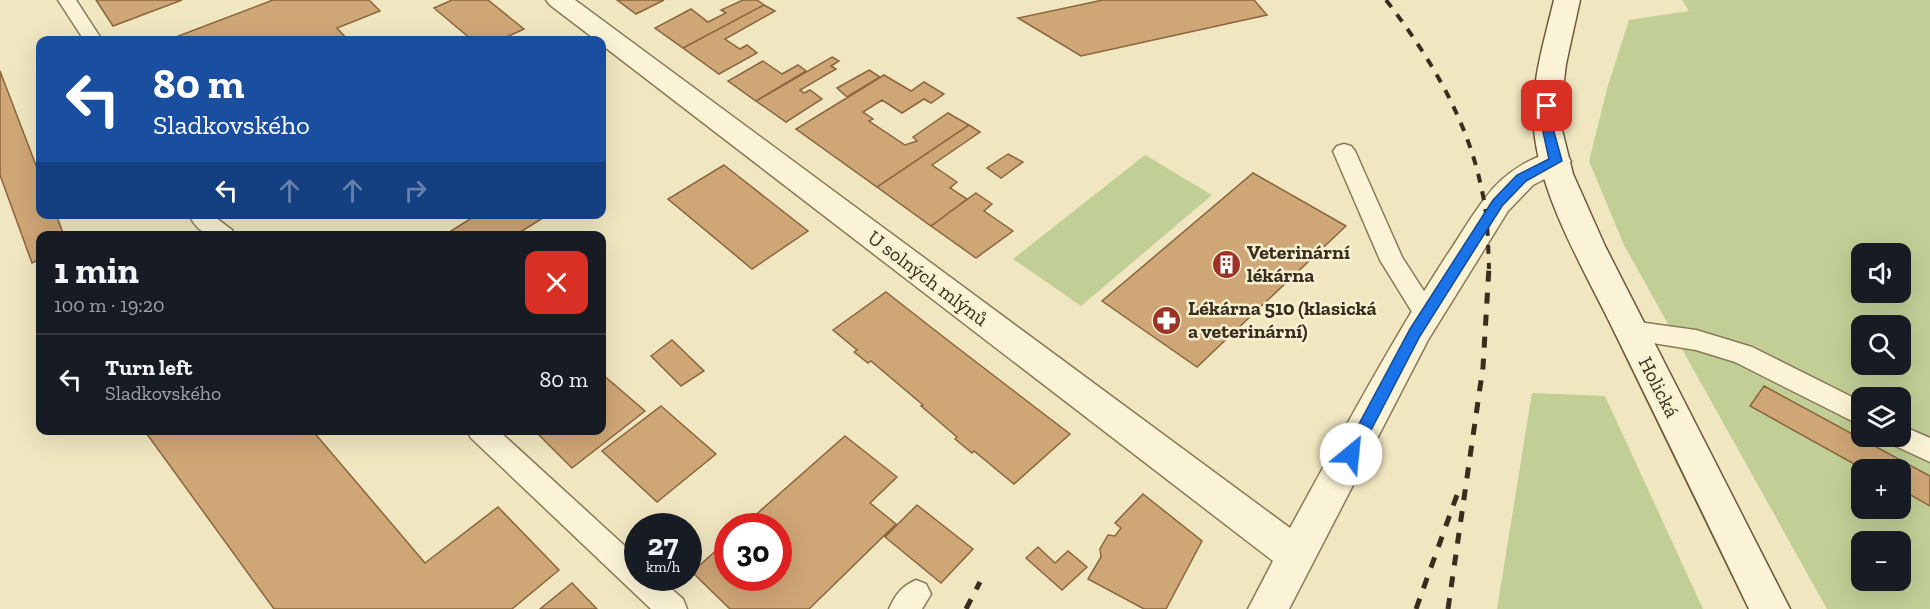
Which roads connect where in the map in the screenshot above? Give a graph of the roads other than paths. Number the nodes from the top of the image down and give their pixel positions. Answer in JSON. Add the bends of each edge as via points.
{"nodes":[{"id":1,"x":67,"y":0,"type":"edge"},
{"id":2,"x":559,"y":0,"type":"edge"},
{"id":3,"x":1567,"y":0,"type":"edge"},
{"id":4,"x":90,"y":36,"type":"edge"},
{"id":5,"x":1344,"y":151,"type":"dead end"},
{"id":6,"x":1556,"y":161,"type":"junction"},
{"id":7,"x":202,"y":219,"type":"edge"},
{"id":8,"x":216,"y":231,"type":"edge"},
{"id":9,"x":1426,"y":313,"type":"junction"},
{"id":10,"x":1631,"y":331,"type":"junction"},
{"id":11,"x":1851,"y":409,"type":"edge"},
{"id":12,"x":485,"y":435,"type":"edge"},
{"id":13,"x":1911,"y":442,"type":"edge"},
{"id":14,"x":1930,"y":451,"type":"edge"},
{"id":15,"x":1297,"y":556,"type":"junction"},
{"id":16,"x":672,"y":609,"type":"edge"},
{"id":17,"x":1268,"y":609,"type":"edge"},
{"id":18,"x":1770,"y":609,"type":"edge"}],
"edges":[{"from":1,"to":4,"type":"lane"},
{"from":2,"to":15,"type":"street","name":"U solných mlýnů"},
{"from":3,"to":6,"type":"street","name":"Holická","via":[[1550,70],[1547,106],[1548,132]]},
{"from":5,"to":9,"type":"lane","via":[[1392,260]]},
{"from":6,"to":9,"type":"street","via":[[1506,191]]},
{"from":6,"to":10,"type":"street","name":"Holická","via":[[1595,257]]},
{"from":7,"to":8,"type":"lane"},
{"from":9,"to":15,"type":"street"},
{"from":10,"to":11,"type":"lane","via":[[1696,340],[1743,354]]},
{"from":10,"to":18,"type":"street","name":"Holická"},
{"from":12,"to":16,"type":"lane"},
{"from":13,"to":14,"type":"lane"},
{"from":15,"to":17,"type":"street"}]}
